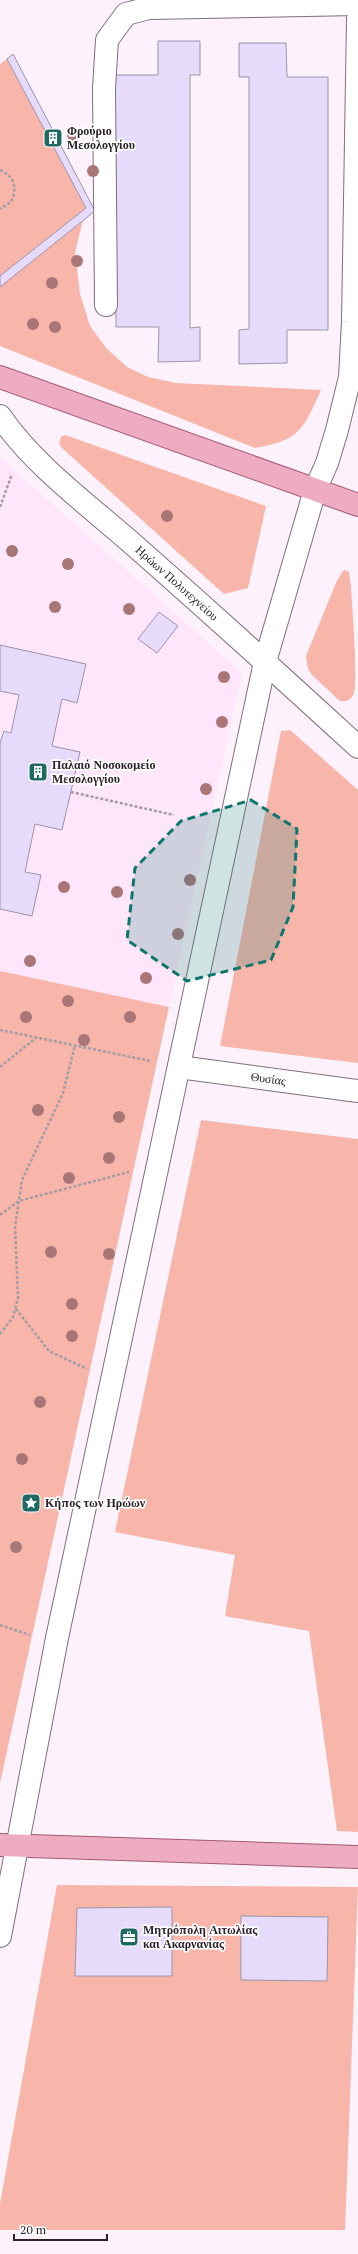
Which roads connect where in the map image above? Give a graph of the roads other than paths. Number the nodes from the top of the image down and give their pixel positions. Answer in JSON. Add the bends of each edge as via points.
{"nodes":[{"id":1,"x":269,"y":3,"type":"edge"},
{"id":2,"x":358,"y":4,"type":"edge"},
{"id":3,"x":358,"y":19,"type":"edge"},
{"id":4,"x":357,"y":122,"type":"edge"},
{"id":5,"x":106,"y":305,"type":"dead end"},
{"id":6,"x":0,"y":377,"type":"edge"},
{"id":7,"x":354,"y":377,"type":"edge"},
{"id":8,"x":0,"y":416,"type":"edge"},
{"id":9,"x":315,"y":490,"type":"junction"},
{"id":10,"x":358,"y":505,"type":"edge"},
{"id":11,"x":265,"y":662,"type":"junction"},
{"id":12,"x":358,"y":747,"type":"edge"},
{"id":13,"x":179,"y":1067,"type":"junction"},
{"id":14,"x":358,"y":1092,"type":"edge"},
{"id":15,"x":9,"y":1846,"type":"edge"},
{"id":16,"x":358,"y":1857,"type":"edge"},
{"id":17,"x":0,"y":1936,"type":"edge"}],
"edges":[{"from":1,"to":2,"type":"street"},
{"from":1,"to":5,"type":"street","via":[[149,8],[126,14],[107,40],[104,88]]},
{"from":3,"to":4,"type":"street"},
{"from":4,"to":7,"type":"street"},
{"from":6,"to":9,"type":"main road"},
{"from":7,"to":9,"type":"street","via":[[327,463]]},
{"from":8,"to":11,"type":"street","name":"Ηρώων Πολυτεχνείου","via":[[41,463]]},
{"from":9,"to":10,"type":"main road"},
{"from":9,"to":11,"type":"street"},
{"from":11,"to":12,"type":"street","name":"Ηρώων Πολυτεχνείου"},
{"from":11,"to":13,"type":"street"},
{"from":13,"to":14,"type":"street","name":"Θυσίας"},
{"from":13,"to":15,"type":"street","via":[[57,1638]]},
{"from":15,"to":16,"type":"main road"},
{"from":15,"to":17,"type":"street"}]}
